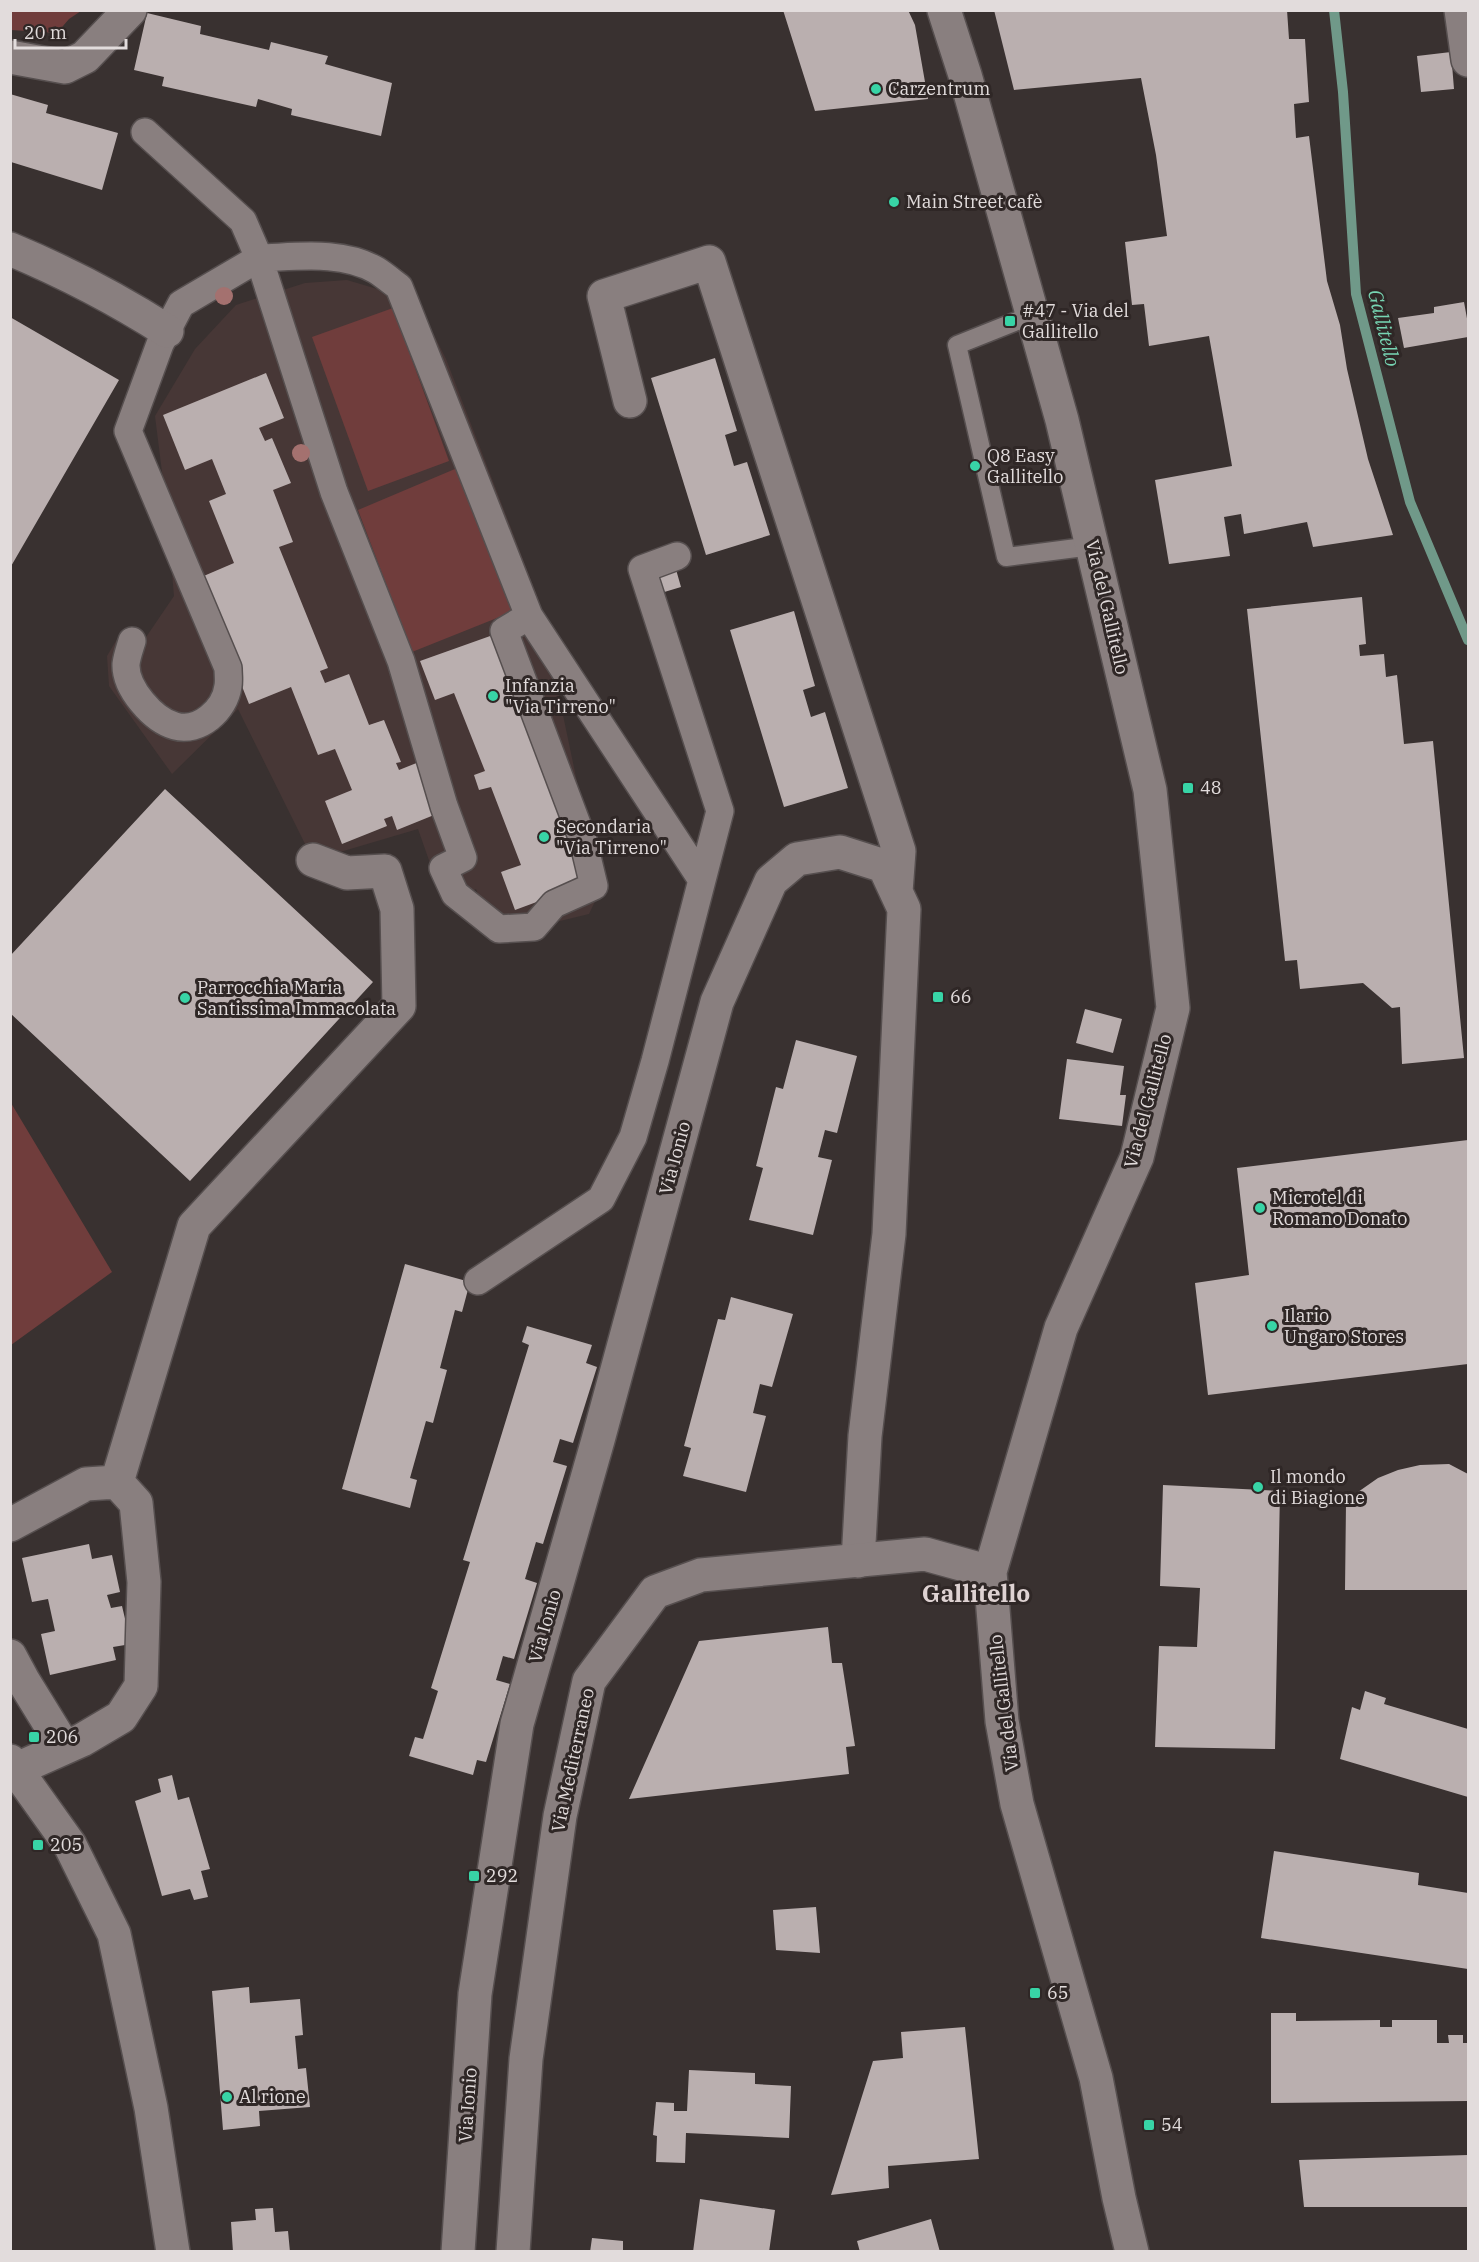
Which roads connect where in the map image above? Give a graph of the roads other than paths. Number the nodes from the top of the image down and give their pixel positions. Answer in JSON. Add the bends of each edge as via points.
{"nodes":[{"id":1,"x":130,"y":10,"type":"edge"},
{"id":2,"x":944,"y":10,"type":"edge"},
{"id":3,"x":1461,"y":10,"type":"edge"},
{"id":4,"x":10,"y":57,"type":"edge"},
{"id":5,"x":1468,"y":60,"type":"edge"},
{"id":6,"x":145,"y":132,"type":"dead end"},
{"id":7,"x":10,"y":249,"type":"edge"},
{"id":8,"x":259,"y":258,"type":"junction"},
{"id":9,"x":1032,"y":315,"type":"junction"},
{"id":10,"x":167,"y":331,"type":"junction"},
{"id":11,"x":630,"y":401,"type":"dead end"},
{"id":12,"x":1092,"y":546,"type":"junction"},
{"id":13,"x":677,"y":555,"type":"dead end"},
{"id":14,"x":529,"y":616,"type":"junction"},
{"id":15,"x":132,"y":641,"type":"dead end"},
{"id":16,"x":313,"y":860,"type":"dead end"},
{"id":17,"x":702,"y":880,"type":"junction"},
{"id":18,"x":896,"y":892,"type":"junction"},
{"id":19,"x":478,"y":1281,"type":"dead end"},
{"id":20,"x":117,"y":1482,"type":"junction"},
{"id":21,"x":10,"y":1525,"type":"edge"},
{"id":22,"x":858,"y":1561,"type":"junction"},
{"id":23,"x":990,"y":1572,"type":"junction"},
{"id":24,"x":10,"y":1656,"type":"edge"},
{"id":25,"x":64,"y":1748,"type":"junction"},
{"id":26,"x":14,"y":1765,"type":"edge"},
{"id":27,"x":173,"y":2252,"type":"edge"},
{"id":28,"x":458,"y":2252,"type":"edge"},
{"id":29,"x":513,"y":2252,"type":"edge"},
{"id":30,"x":1132,"y":2252,"type":"edge"}],
"edges":[{"from":1,"to":4,"type":"street","via":[[85,57],[65,67]]},
{"from":2,"to":9,"type":"street","name":"Via del Gallitello"},
{"from":3,"to":5,"type":"street"},
{"from":6,"to":8,"type":"street","via":[[243,221]]},
{"from":7,"to":10,"type":"street","via":[[129,306]]},
{"from":8,"to":10,"type":"street","via":[[181,304]]},
{"from":8,"to":14,"type":"street","via":[[318,256],[347,260],[374,269],[399,287]]},
{"from":8,"to":14,"type":"street","via":[[334,492],[401,661],[463,858],[443,868],[455,894],[499,929],[534,927],[554,904],[594,886],[583,840],[504,631]]},
{"from":9,"to":12,"type":"street","name":"Via del Gallitello"},
{"from":9,"to":12,"type":"lane","via":[[957,345],[1006,557]]},
{"from":10,"to":15,"type":"street","via":[[128,431],[228,668],[228,688],[211,718],[195,727],[175,726],[151,712],[134,691],[126,665]]},
{"from":11,"to":18,"type":"street","via":[[604,296],[709,262],[899,851]]},
{"from":12,"to":23,"type":"street","name":"Via del Gallitello","via":[[1150,790],[1173,1008],[1137,1156],[1061,1328]]},
{"from":13,"to":17,"type":"street","via":[[642,569],[720,811]]},
{"from":14,"to":17,"type":"street"},
{"from":16,"to":20,"type":"street","via":[[347,873],[385,871],[397,909],[399,1006],[194,1226]]},
{"from":17,"to":19,"type":"street","via":[[633,1137],[601,1199]]},
{"from":18,"to":22,"type":"street","name":"Via Ionio","via":[[904,909],[889,1234],[865,1436]]},
{"from":18,"to":28,"type":"street","name":"Via Ionio","via":[[884,866],[840,852],[797,859],[771,881],[717,1002],[517,1724],[475,1994]]},
{"from":20,"to":21,"type":"street","via":[[86,1484]]},
{"from":20,"to":25,"type":"street","via":[[136,1503],[144,1582],[141,1686],[121,1717]]},
{"from":22,"to":23,"type":"street","name":"Via Mediterraneo","via":[[925,1554]]},
{"from":22,"to":29,"type":"street","name":"Via Mediterraneo","via":[[701,1575],[655,1592],[589,1681],[560,1816],[526,2059]]},
{"from":23,"to":30,"type":"street","name":"Via del Gallitello","via":[[1002,1721],[1017,1804],[1096,2078]]},
{"from":24,"to":25,"type":"street"},
{"from":25,"to":26,"type":"street"},
{"from":26,"to":27,"type":"street","via":[[70,1845],[114,1934],[152,2108]]}]}
